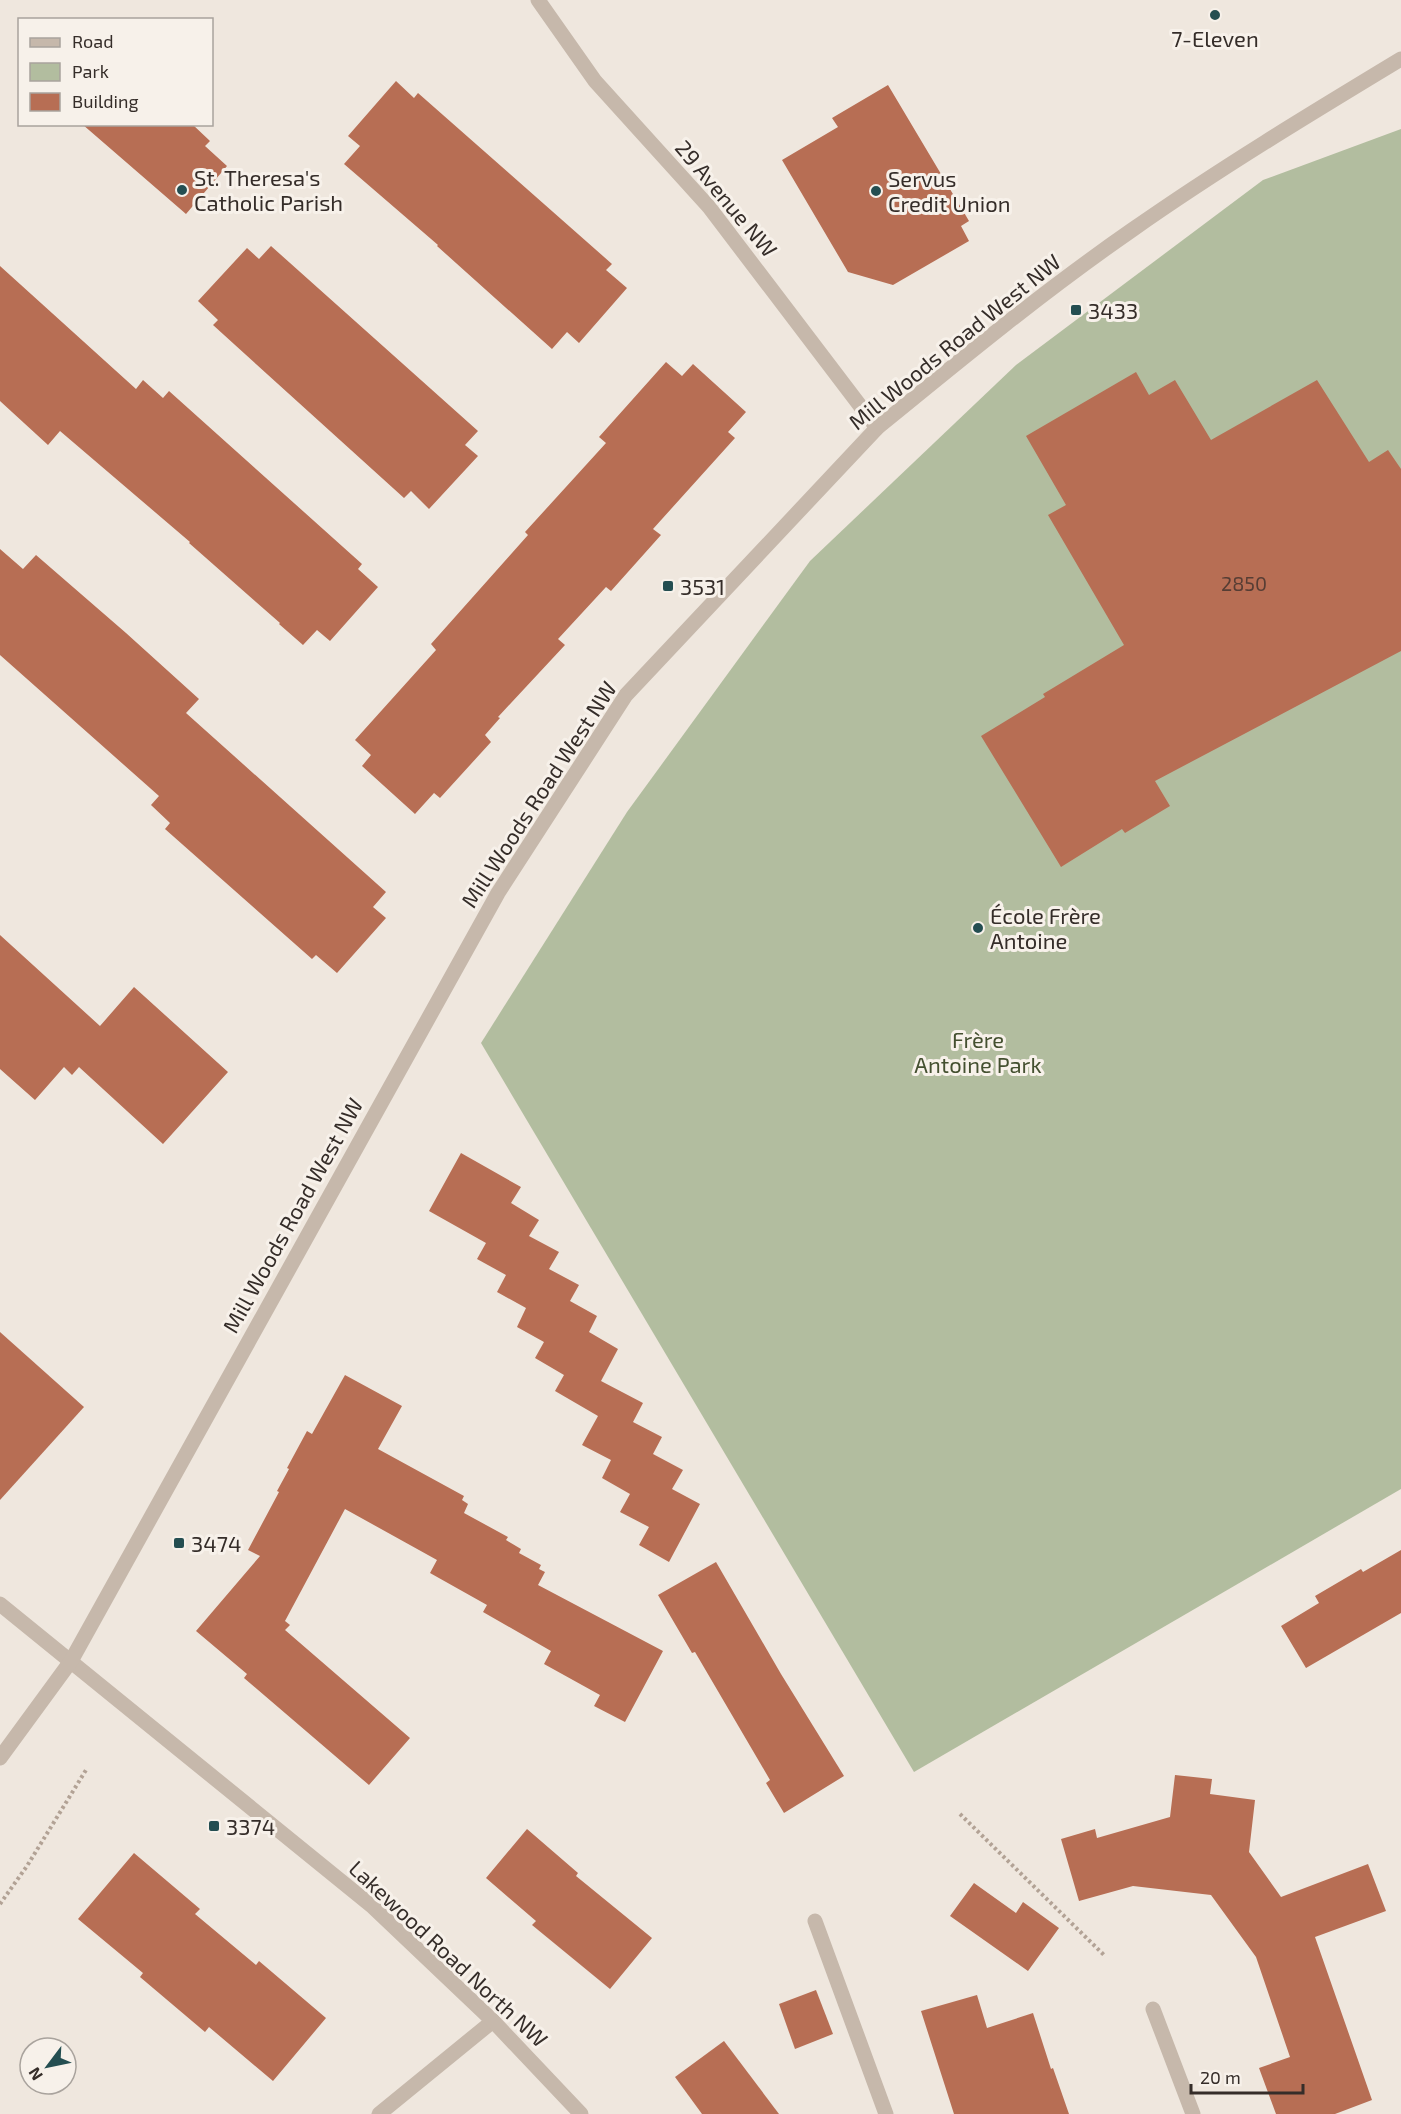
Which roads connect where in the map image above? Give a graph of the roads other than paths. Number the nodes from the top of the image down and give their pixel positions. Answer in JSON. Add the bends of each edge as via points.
{"nodes":[{"id":1,"x":538,"y":0,"type":"edge"},
{"id":2,"x":1401,"y":59,"type":"edge"},
{"id":3,"x":877,"y":428,"type":"junction"},
{"id":4,"x":0,"y":1604,"type":"edge"},
{"id":5,"x":71,"y":1661,"type":"junction"},
{"id":6,"x":0,"y":1758,"type":"edge"},
{"id":7,"x":815,"y":1922,"type":"dead end"},
{"id":8,"x":1154,"y":2009,"type":"dead end"},
{"id":9,"x":493,"y":2021,"type":"junction"},
{"id":10,"x":379,"y":2114,"type":"edge"},
{"id":11,"x":581,"y":2114,"type":"edge"},
{"id":12,"x":886,"y":2114,"type":"edge"},
{"id":13,"x":1193,"y":2114,"type":"edge"}],
"edges":[{"from":1,"to":3,"type":"street","name":"29 Avenue NW","via":[[595,81],[709,207]]},
{"from":2,"to":3,"type":"street","name":"Mill Woods Road West NW","via":[[1224,168],[1123,236]]},
{"from":3,"to":5,"type":"street","name":"Mill Woods Road West NW","via":[[626,695],[498,893]]},
{"from":4,"to":5,"type":"street","name":"Lakewood Road North NW"},
{"from":5,"to":6,"type":"street","name":"Mill Woods Road West NW"},
{"from":5,"to":9,"type":"street","name":"Lakewood Road North NW","via":[[374,1907]]},
{"from":7,"to":12,"type":"street"},
{"from":8,"to":13,"type":"street"},
{"from":9,"to":10,"type":"street"},
{"from":9,"to":11,"type":"street","name":"Lakewood Road North NW"}]}
